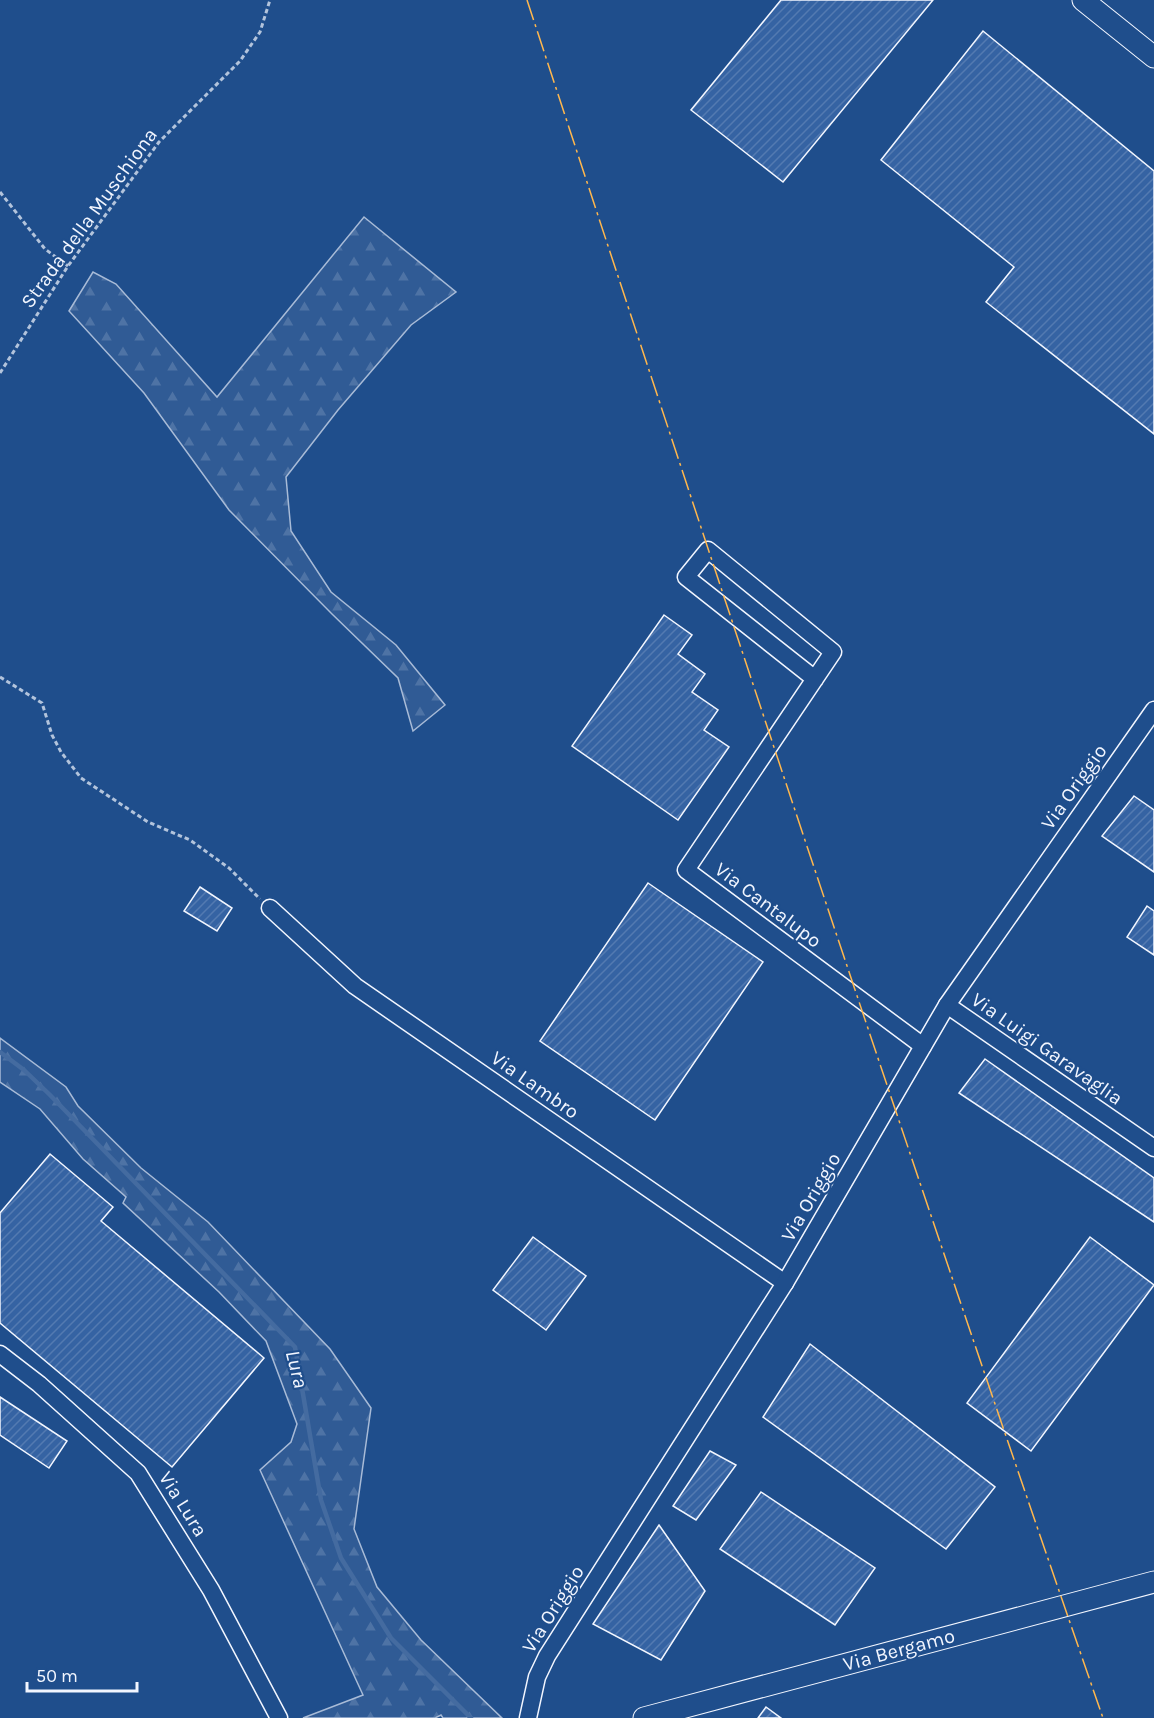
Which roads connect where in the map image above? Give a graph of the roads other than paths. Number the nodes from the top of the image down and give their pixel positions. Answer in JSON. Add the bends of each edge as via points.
{"nodes":[{"id":1,"x":1083,"y":0,"type":"edge"},
{"id":2,"x":1154,"y":57,"type":"edge"},
{"id":3,"x":815,"y":679,"type":"junction"},
{"id":4,"x":1154,"y":710,"type":"edge"},
{"id":5,"x":270,"y":908,"type":"road end"},
{"id":6,"x":947,"y":1005,"type":"junction"},
{"id":7,"x":923,"y":1046,"type":"junction"},
{"id":8,"x":1154,"y":1148,"type":"edge"},
{"id":9,"x":785,"y":1283,"type":"junction"},
{"id":10,"x":0,"y":1354,"type":"edge"},
{"id":11,"x":1154,"y":1582,"type":"edge"},
{"id":12,"x":279,"y":1718,"type":"edge"},
{"id":13,"x":528,"y":1718,"type":"edge"},
{"id":14,"x":644,"y":1718,"type":"edge"}],
"edges":[{"from":1,"to":2,"type":"main road"},
{"from":3,"to":3,"type":"street","name":"Via Cantalupo","via":[[834,652],[708,550],[686,577]]},
{"from":3,"to":7,"type":"street","name":"Via Cantalupo","via":[[686,870]]},
{"from":4,"to":6,"type":"street","name":"Via Origgio"},
{"from":5,"to":9,"type":"street","name":"Via Lambro","via":[[355,986]]},
{"from":6,"to":7,"type":"street","name":"Via Origgio"},
{"from":6,"to":8,"type":"street","name":"Via Luigi Garavaglia"},
{"from":7,"to":9,"type":"street","name":"Via Origgio"},
{"from":9,"to":13,"type":"street","name":"Via Origgio","via":[[547,1656],[537,1677]]},
{"from":10,"to":12,"type":"street","name":"Via Lura","via":[[138,1473],[211,1590]]},
{"from":11,"to":14,"type":"main road","name":"Via Bergamo"}]}
